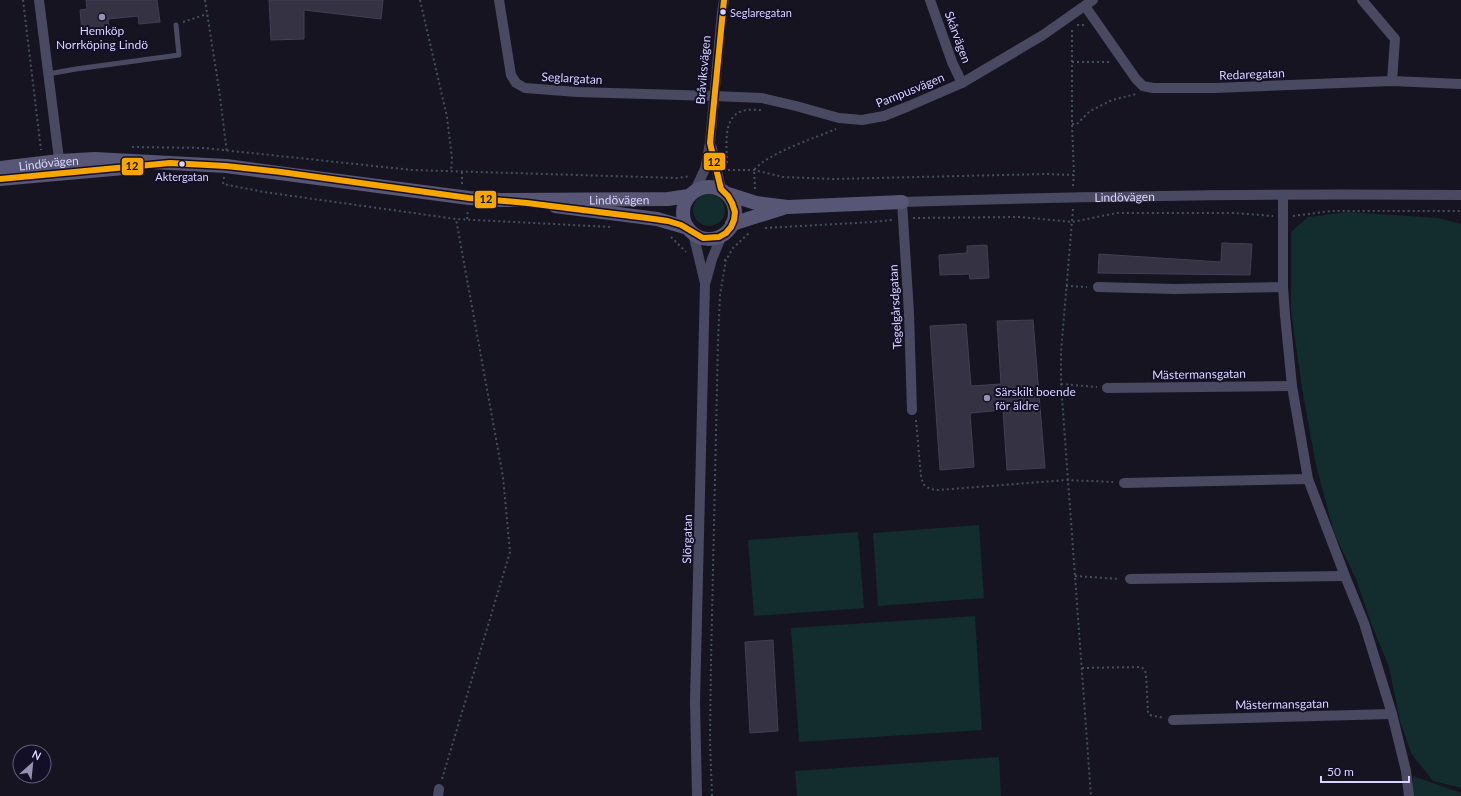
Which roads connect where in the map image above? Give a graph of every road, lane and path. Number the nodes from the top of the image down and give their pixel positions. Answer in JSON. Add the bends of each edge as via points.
{"nodes":[{"id":1,"x":23,"y":0,"type":"edge"},
{"id":2,"x":39,"y":0,"type":"edge"},
{"id":3,"x":420,"y":0,"type":"edge"},
{"id":4,"x":499,"y":0,"type":"edge"},
{"id":5,"x":724,"y":0,"type":"edge"},
{"id":6,"x":930,"y":0,"type":"edge"},
{"id":7,"x":1093,"y":0,"type":"edge"},
{"id":8,"x":1362,"y":0,"type":"edge"},
{"id":9,"x":1084,"y":6,"type":"junction"},
{"id":10,"x":207,"y":14,"type":"dead end"},
{"id":11,"x":176,"y":25,"type":"joint"},
{"id":12,"x":1072,"y":27,"type":"dead end"},
{"id":13,"x":1121,"y":58,"type":"junction"},
{"id":14,"x":1072,"y":62,"type":"junction"},
{"id":15,"x":48,"y":74,"type":"junction"},
{"id":16,"x":1392,"y":81,"type":"junction"},
{"id":17,"x":962,"y":82,"type":"junction"},
{"id":18,"x":1461,"y":84,"type":"edge"},
{"id":19,"x":1143,"y":86,"type":"junction"},
{"id":20,"x":714,"y":96,"type":"junction"},
{"id":21,"x":853,"y":119,"type":"junction"},
{"id":22,"x":1072,"y":124,"type":"junction"},
{"id":23,"x":710,"y":143,"type":"junction"},
{"id":24,"x":127,"y":147,"type":"dead end"},
{"id":25,"x":60,"y":162,"type":"junction"},
{"id":26,"x":0,"y":168,"type":"edge"},
{"id":27,"x":705,"y":169,"type":"junction"},
{"id":28,"x":716,"y":170,"type":"junction"},
{"id":29,"x":754,"y":170,"type":"junction"},
{"id":30,"x":451,"y":171,"type":"junction"},
{"id":31,"x":1074,"y":175,"type":"junction"},
{"id":32,"x":0,"y":179,"type":"edge"},
{"id":33,"x":724,"y":192,"type":"junction"},
{"id":34,"x":692,"y":193,"type":"junction"},
{"id":35,"x":1461,"y":194,"type":"edge"},
{"id":36,"x":1283,"y":195,"type":"junction"},
{"id":37,"x":1073,"y":198,"type":"junction"},
{"id":38,"x":501,"y":200,"type":"junction"},
{"id":39,"x":902,"y":202,"type":"junction"},
{"id":40,"x":756,"y":203,"type":"junction"},
{"id":41,"x":788,"y":207,"type":"junction"},
{"id":42,"x":1461,"y":211,"type":"edge"},
{"id":43,"x":1283,"y":217,"type":"junction"},
{"id":44,"x":456,"y":219,"type":"dead end"},
{"id":45,"x":1072,"y":222,"type":"junction"},
{"id":46,"x":732,"y":224,"type":"junction"},
{"id":47,"x":691,"y":231,"type":"junction"},
{"id":48,"x":722,"y":235,"type":"junction"},
{"id":49,"x":726,"y":260,"type":"dead end"},
{"id":50,"x":705,"y":283,"type":"junction"},
{"id":51,"x":1066,"y":286,"type":"junction"},
{"id":52,"x":1098,"y":287,"type":"joint"},
{"id":53,"x":1283,"y":287,"type":"junction"},
{"id":54,"x":1061,"y":384,"type":"junction"},
{"id":55,"x":1292,"y":386,"type":"junction"},
{"id":56,"x":1107,"y":388,"type":"joint"},
{"id":57,"x":912,"y":410,"type":"joint"},
{"id":58,"x":1308,"y":479,"type":"junction"},
{"id":59,"x":1067,"y":480,"type":"junction"},
{"id":60,"x":1124,"y":483,"type":"joint"},
{"id":61,"x":1075,"y":576,"type":"junction"},
{"id":62,"x":1345,"y":576,"type":"junction"},
{"id":63,"x":1130,"y":579,"type":"joint"},
{"id":64,"x":1082,"y":668,"type":"junction"},
{"id":65,"x":1392,"y":714,"type":"junction"},
{"id":66,"x":1173,"y":720,"type":"joint"},
{"id":67,"x":438,"y":792,"type":"edge"},
{"id":68,"x":697,"y":796,"type":"edge"},
{"id":69,"x":712,"y":796,"type":"edge"},
{"id":70,"x":1090,"y":796,"type":"edge"},
{"id":71,"x":1409,"y":796,"type":"edge"}],
"edges":[{"from":1,"to":25,"type":"path","via":[[41,151]]},
{"from":2,"to":15,"type":"street"},
{"from":3,"to":30,"type":"path","via":[[447,117]]},
{"from":4,"to":20,"type":"street","name":"Seglargatan","via":[[511,75],[516,83],[525,88]]},
{"from":5,"to":20,"type":"street","name":"Bråviksvägen"},
{"from":6,"to":17,"type":"street","name":"Skårvägen","via":[[952,62]]},
{"from":7,"to":9,"type":"street","name":"Pampusvägen"},
{"from":8,"to":16,"type":"street","via":[[1395,39]]},
{"from":9,"to":13,"type":"street"},
{"from":9,"to":17,"type":"street","name":"Pampusvägen","via":[[1044,35]]},
{"from":10,"to":11,"type":"path"},
{"from":11,"to":15,"type":"lane","via":[[179,55]]},
{"from":12,"to":14,"type":"path"},
{"from":13,"to":14,"type":"path","via":[[1114,62]]},
{"from":13,"to":19,"type":"street"},
{"from":14,"to":22,"type":"path"},
{"from":15,"to":25,"type":"street"},
{"from":16,"to":18,"type":"street","name":"Redaregatan"},
{"from":16,"to":19,"type":"street","name":"Redaregatan","via":[[1216,88]]},
{"from":17,"to":21,"type":"street","name":"Pampusvägen","via":[[884,116]]},
{"from":19,"to":22,"type":"path","via":[[1136,94],[1112,100],[1090,111],[1077,124]]},
{"from":20,"to":21,"type":"street","name":"Pampusvägen","via":[[762,98],[839,118]]},
{"from":20,"to":23,"type":"street","name":"Bråviksvägen"},
{"from":21,"to":29,"type":"path","via":[[837,129],[771,156]]},
{"from":22,"to":31,"type":"path"},
{"from":23,"to":27,"type":"street","name":"Bråviksvägen"},
{"from":23,"to":28,"type":"street","name":"Bråviksvägen"},
{"from":24,"to":30,"type":"path","via":[[204,148],[412,170]]},
{"from":25,"to":26,"type":"main road","name":"Lindövägen"},
{"from":25,"to":32,"type":"main road","name":"Lindövägen"},
{"from":25,"to":38,"type":"main road","name":"Lindövägen","via":[[95,160],[226,166]]},
{"from":27,"to":30,"type":"path","via":[[694,169],[692,175],[678,178]]},
{"from":27,"to":34,"type":"street","name":"Bråviksvägen"},
{"from":28,"to":29,"type":"path"},
{"from":28,"to":33,"type":"street","name":"Bråviksvägen"},
{"from":29,"to":31,"type":"path","via":[[783,177],[826,178]]},
{"from":29,"to":40,"type":"path"},
{"from":31,"to":37,"type":"path"},
{"from":33,"to":34,"type":"main road","via":[[713,187],[704,187]]},
{"from":33,"to":40,"type":"main road","name":"Lindövägen"},
{"from":33,"to":46,"type":"main road","via":[[733,201],[735,217]]},
{"from":34,"to":38,"type":"main road","name":"Lindövägen","via":[[668,199]]},
{"from":34,"to":47,"type":"main road","via":[[684,204],[683,212],[684,220]]},
{"from":35,"to":36,"type":"street","name":"Lindövägen"},
{"from":36,"to":37,"type":"street","name":"Lindövägen"},
{"from":36,"to":43,"type":"street"},
{"from":37,"to":39,"type":"street","name":"Lindövägen"},
{"from":37,"to":45,"type":"path"},
{"from":38,"to":47,"type":"main road","name":"Lindövägen","via":[[657,219]]},
{"from":39,"to":41,"type":"main road","name":"Lindövägen"},
{"from":39,"to":57,"type":"street","name":"Tegelgårsdgatan"},
{"from":40,"to":41,"type":"main road","name":"Lindövägen"},
{"from":41,"to":46,"type":"main road","name":"Lindövägen"},
{"from":42,"to":43,"type":"path","via":[[1331,211]]},
{"from":43,"to":45,"type":"path","via":[[1235,213],[1117,213]]},
{"from":43,"to":53,"type":"street"},
{"from":44,"to":67,"type":"path","via":[[503,477],[510,552]]},
{"from":45,"to":51,"type":"path"},
{"from":46,"to":48,"type":"main road"},
{"from":47,"to":48,"type":"main road","via":[[707,239]]},
{"from":47,"to":50,"type":"street","name":"Slörgatan"},
{"from":48,"to":50,"type":"street","name":"Slörgatan"},
{"from":49,"to":69,"type":"path","via":[[720,295],[718,342],[711,660]]},
{"from":50,"to":68,"type":"street","name":"Slörgatan","via":[[695,702]]},
{"from":51,"to":52,"type":"path"},
{"from":51,"to":54,"type":"path"},
{"from":52,"to":53,"type":"street","via":[[1174,290]]},
{"from":53,"to":55,"type":"street"},
{"from":54,"to":56,"type":"path"},
{"from":54,"to":59,"type":"path"},
{"from":55,"to":56,"type":"street","name":"Mästermansgatan"},
{"from":55,"to":58,"type":"street"},
{"from":57,"to":59,"type":"path","via":[[916,415],[920,476],[923,484],[930,489]]},
{"from":58,"to":60,"type":"street"},
{"from":58,"to":62,"type":"street"},
{"from":59,"to":60,"type":"path"},
{"from":59,"to":61,"type":"path"},
{"from":61,"to":63,"type":"path"},
{"from":61,"to":64,"type":"path"},
{"from":62,"to":63,"type":"street"},
{"from":62,"to":65,"type":"street","via":[[1364,623]]},
{"from":64,"to":66,"type":"path","via":[[1141,667],[1146,674],[1148,712],[1150,715]]},
{"from":64,"to":70,"type":"path"},
{"from":65,"to":66,"type":"street","name":"Mästermansgatan"},
{"from":65,"to":71,"type":"street","via":[[1406,771]]}]}
